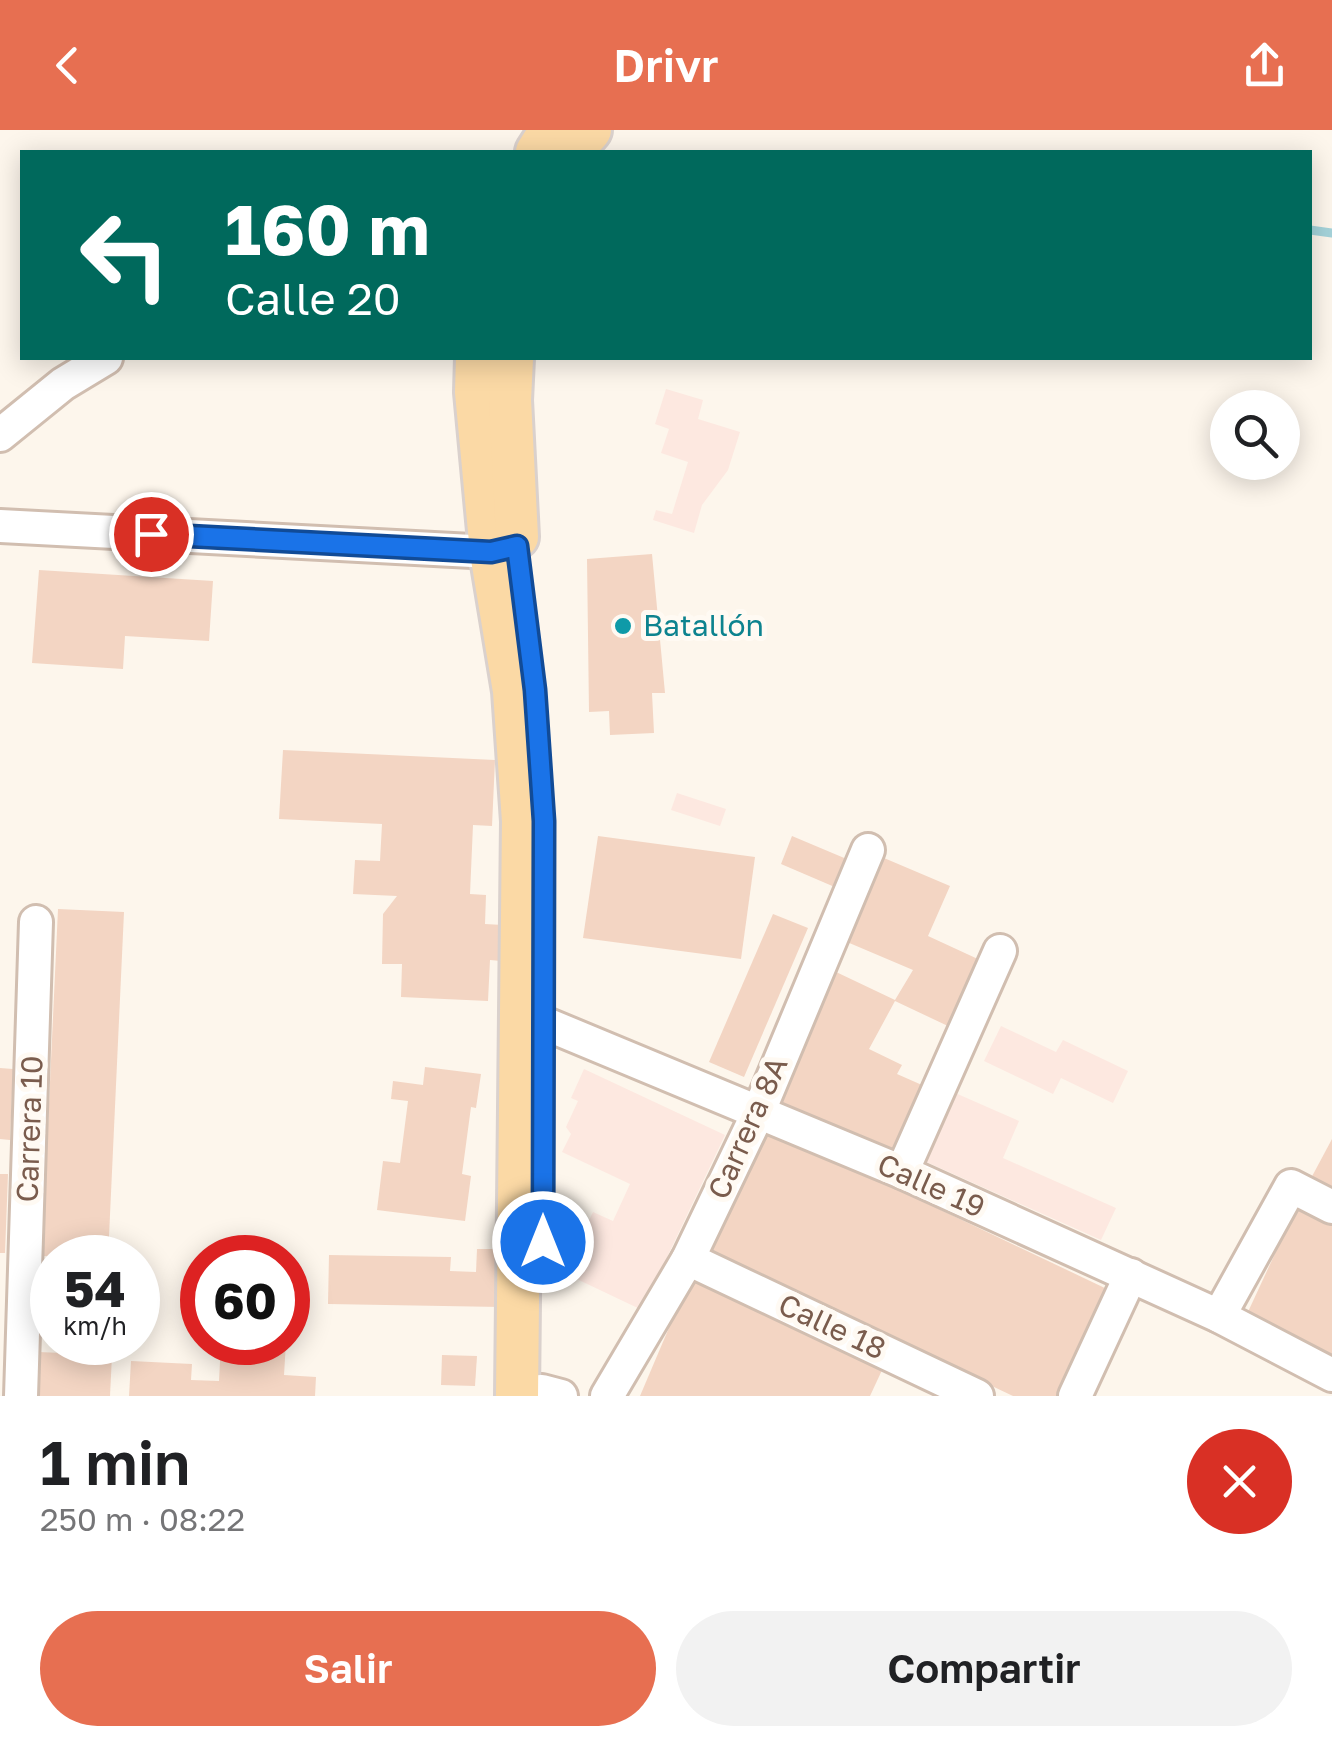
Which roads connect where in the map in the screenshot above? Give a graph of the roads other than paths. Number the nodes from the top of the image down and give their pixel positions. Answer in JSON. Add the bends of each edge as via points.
{"nodes":[{"id":1,"x":590,"y":130,"type":"edge"},
{"id":2,"x":573,"y":150,"type":"edge"},
{"id":3,"x":103,"y":360,"type":"edge"},
{"id":4,"x":477,"y":360,"type":"edge"},
{"id":5,"x":512,"y":360,"type":"edge"},
{"id":6,"x":0,"y":435,"type":"edge"},
{"id":7,"x":0,"y":526,"type":"edge"},
{"id":8,"x":504,"y":549,"type":"junction"},
{"id":9,"x":868,"y":850,"type":"dead end"},
{"id":10,"x":36,"y":922,"type":"dead end"},
{"id":11,"x":1000,"y":950,"type":"dead end"},
{"id":12,"x":533,"y":1016,"type":"junction"},
{"id":13,"x":758,"y":1111,"type":"junction"},
{"id":14,"x":14,"y":1158,"type":"edge"},
{"id":15,"x":902,"y":1172,"type":"junction"},
{"id":16,"x":1332,"y":1207,"type":"edge"},
{"id":17,"x":688,"y":1259,"type":"junction"},
{"id":18,"x":1131,"y":1276,"type":"junction"},
{"id":19,"x":1220,"y":1316,"type":"junction"},
{"id":20,"x":1332,"y":1375,"type":"edge"},
{"id":21,"x":536,"y":1394,"type":"edge"},
{"id":22,"x":21,"y":1396,"type":"edge"},
{"id":23,"x":607,"y":1396,"type":"edge"},
{"id":24,"x":977,"y":1396,"type":"edge"},
{"id":25,"x":1076,"y":1396,"type":"edge"}],
"edges":[{"from":1,"to":2,"type":"main road"},
{"from":3,"to":6,"type":"street"},
{"from":4,"to":8,"type":"main road","via":[[476,392]]},
{"from":5,"to":8,"type":"main road"},
{"from":7,"to":8,"type":"street"},
{"from":8,"to":12,"type":"main road"},
{"from":9,"to":13,"type":"street","name":"Carrera 8A"},
{"from":10,"to":14,"type":"street","name":"Carrera 10"},
{"from":11,"to":15,"type":"street"},
{"from":12,"to":13,"type":"street","name":"Calle 19"},
{"from":12,"to":21,"type":"main road"},
{"from":13,"to":15,"type":"street","name":"Calle 19"},
{"from":13,"to":17,"type":"street","name":"Carrera 8A"},
{"from":14,"to":22,"type":"street","name":"Carrera 10"},
{"from":15,"to":18,"type":"street","name":"Calle 19"},
{"from":16,"to":19,"type":"street","via":[[1291,1186]]},
{"from":17,"to":23,"type":"street","name":"Carrera 8A"},
{"from":17,"to":24,"type":"street","name":"Calle 18"},
{"from":18,"to":19,"type":"street","name":"Calle 19"},
{"from":18,"to":25,"type":"street"},
{"from":19,"to":20,"type":"street","name":"Calle 19"}]}
